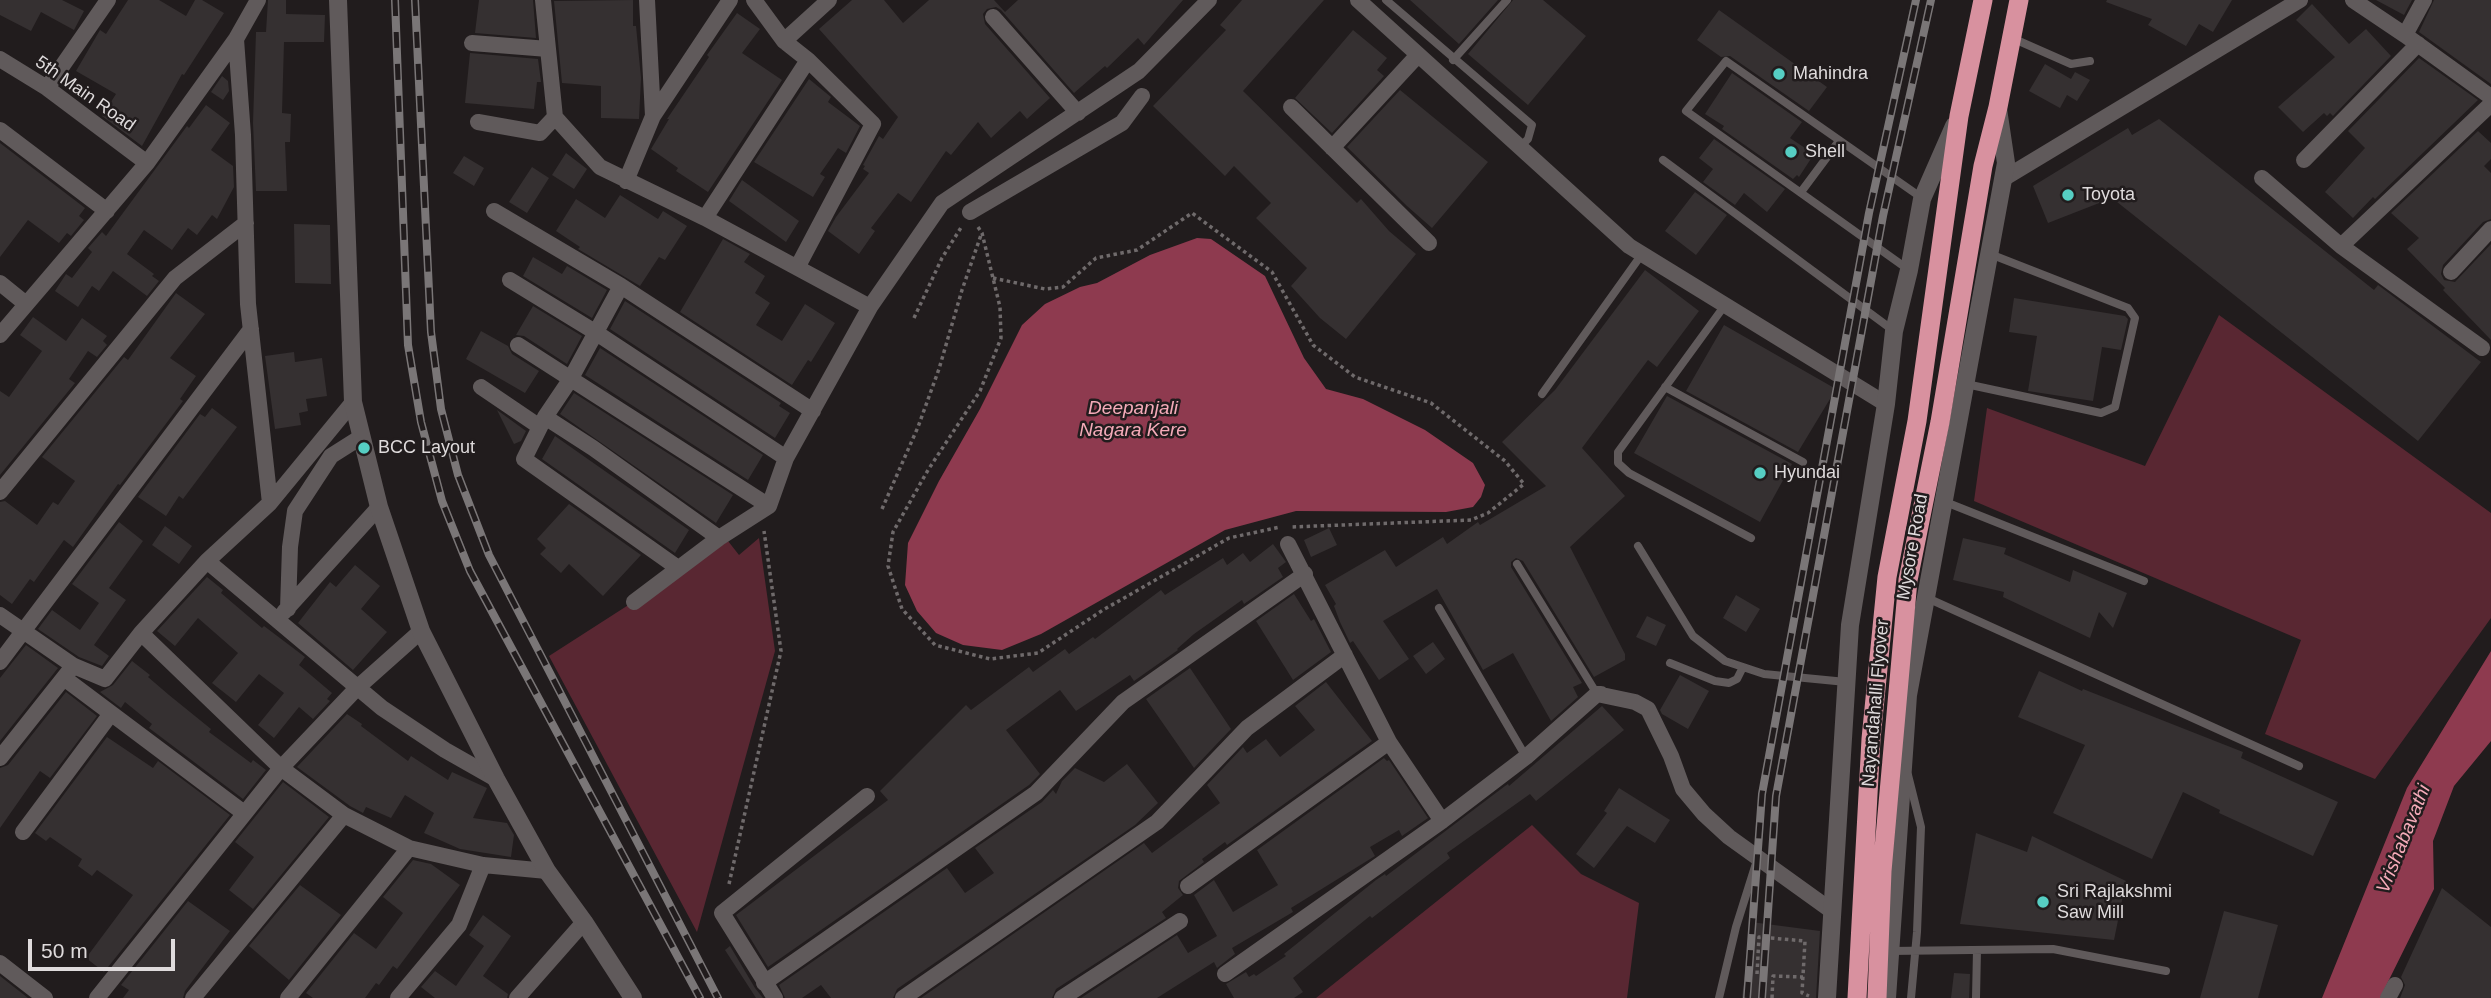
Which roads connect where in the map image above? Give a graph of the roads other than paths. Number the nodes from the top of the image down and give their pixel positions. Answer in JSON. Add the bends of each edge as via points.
{"nodes":[{"id":1,"x":108,"y":0,"type":"edge"},
{"id":2,"x":258,"y":0,"type":"edge"},
{"id":3,"x":338,"y":0,"type":"edge"},
{"id":4,"x":543,"y":0,"type":"edge"},
{"id":5,"x":647,"y":0,"type":"edge"},
{"id":6,"x":730,"y":0,"type":"edge"},
{"id":7,"x":754,"y":0,"type":"edge"},
{"id":8,"x":829,"y":0,"type":"edge"},
{"id":9,"x":1209,"y":0,"type":"edge"},
{"id":10,"x":1358,"y":0,"type":"edge"},
{"id":11,"x":1385,"y":0,"type":"edge"},
{"id":12,"x":1507,"y":0,"type":"edge"},
{"id":13,"x":1983,"y":0,"type":"edge"},
{"id":14,"x":2019,"y":0,"type":"edge"},
{"id":15,"x":2300,"y":0,"type":"edge"},
{"id":16,"x":2353,"y":0,"type":"edge"},
{"id":17,"x":2424,"y":0,"type":"edge"},
{"id":18,"x":993,"y":17,"type":"dead end"},
{"id":19,"x":2012,"y":38,"type":"junction"},
{"id":20,"x":236,"y":39,"type":"junction"},
{"id":21,"x":2412,"y":39,"type":"junction"},
{"id":22,"x":784,"y":41,"type":"junction"},
{"id":23,"x":472,"y":43,"type":"dead end"},
{"id":24,"x":548,"y":49,"type":"junction"},
{"id":25,"x":1418,"y":55,"type":"junction"},
{"id":26,"x":0,"y":59,"type":"edge"},
{"id":27,"x":808,"y":60,"type":"junction"},
{"id":28,"x":1453,"y":60,"type":"junction"},
{"id":29,"x":2090,"y":61,"type":"dead end"},
{"id":30,"x":47,"y":88,"type":"junction"},
{"id":31,"x":1142,"y":96,"type":"dead end"},
{"id":32,"x":2491,"y":97,"type":"edge"},
{"id":33,"x":2491,"y":104,"type":"edge"},
{"id":34,"x":1291,"y":107,"type":"dead end"},
{"id":35,"x":1998,"y":107,"type":"junction"},
{"id":36,"x":1078,"y":113,"type":"junction"},
{"id":37,"x":653,"y":116,"type":"junction"},
{"id":38,"x":1959,"y":116,"type":"junction"},
{"id":39,"x":555,"y":117,"type":"junction"},
{"id":40,"x":478,"y":122,"type":"dead end"},
{"id":41,"x":0,"y":130,"type":"edge"},
{"id":42,"x":1839,"y":141,"type":"junction"},
{"id":43,"x":1520,"y":147,"type":"junction"},
{"id":44,"x":1332,"y":148,"type":"junction"},
{"id":45,"x":1663,"y":160,"type":"dead end"},
{"id":46,"x":2304,"y":160,"type":"dead end"},
{"id":47,"x":147,"y":163,"type":"junction"},
{"id":48,"x":1983,"y":166,"type":"joint"},
{"id":49,"x":2262,"y":178,"type":"dead end"},
{"id":50,"x":2003,"y":179,"type":"junction"},
{"id":51,"x":626,"y":181,"type":"junction"},
{"id":52,"x":1801,"y":192,"type":"junction"},
{"id":53,"x":1922,"y":199,"type":"junction"},
{"id":54,"x":107,"y":211,"type":"junction"},
{"id":55,"x":494,"y":211,"type":"dead end"},
{"id":56,"x":970,"y":212,"type":"road end"},
{"id":57,"x":705,"y":218,"type":"junction"},
{"id":58,"x":246,"y":223,"type":"junction"},
{"id":59,"x":2491,"y":229,"type":"edge"},
{"id":60,"x":1429,"y":243,"type":"dead end"},
{"id":61,"x":2341,"y":246,"type":"junction"},
{"id":62,"x":1643,"y":254,"type":"junction"},
{"id":63,"x":1990,"y":254,"type":"junction"},
{"id":64,"x":798,"y":267,"type":"junction"},
{"id":65,"x":1909,"y":271,"type":"junction"},
{"id":66,"x":2451,"y":272,"type":"dead end"},
{"id":67,"x":510,"y":279,"type":"dead end"},
{"id":68,"x":0,"y":283,"type":"edge"},
{"id":69,"x":621,"y":286,"type":"junction"},
{"id":70,"x":26,"y":304,"type":"junction"},
{"id":71,"x":1725,"y":305,"type":"junction"},
{"id":72,"x":870,"y":307,"type":"junction"},
{"id":73,"x":251,"y":329,"type":"junction"},
{"id":74,"x":1894,"y":331,"type":"junction"},
{"id":75,"x":595,"y":332,"type":"junction"},
{"id":76,"x":0,"y":335,"type":"edge"},
{"id":77,"x":518,"y":345,"type":"dead end"},
{"id":78,"x":2482,"y":348,"type":"dead end"},
{"id":79,"x":570,"y":380,"type":"junction"},
{"id":80,"x":1966,"y":384,"type":"junction"},
{"id":81,"x":481,"y":387,"type":"dead end"},
{"id":82,"x":1665,"y":387,"type":"junction"},
{"id":83,"x":1542,"y":394,"type":"dead end"},
{"id":84,"x":352,"y":402,"type":"junction"},
{"id":85,"x":1886,"y":404,"type":"junction"},
{"id":86,"x":813,"y":411,"type":"junction"},
{"id":87,"x":542,"y":422,"type":"junction"},
{"id":88,"x":361,"y":437,"type":"junction"},
{"id":89,"x":786,"y":458,"type":"junction"},
{"id":90,"x":1803,"y":462,"type":"dead end"},
{"id":91,"x":0,"y":492,"type":"edge"},
{"id":92,"x":1943,"y":501,"type":"junction"},
{"id":93,"x":270,"y":503,"type":"junction"},
{"id":94,"x":769,"y":506,"type":"junction"},
{"id":95,"x":379,"y":507,"type":"junction"},
{"id":96,"x":719,"y":538,"type":"junction"},
{"id":97,"x":1751,"y":538,"type":"dead end"},
{"id":98,"x":1288,"y":544,"type":"dead end"},
{"id":99,"x":1638,"y":546,"type":"dead end"},
{"id":100,"x":206,"y":561,"type":"junction"},
{"id":101,"x":1517,"y":564,"type":"dead end"},
{"id":102,"x":678,"y":568,"type":"junction"},
{"id":103,"x":1305,"y":574,"type":"junction"},
{"id":104,"x":2144,"y":581,"type":"dead end"},
{"id":105,"x":1925,"y":597,"type":"junction"},
{"id":106,"x":634,"y":601,"type":"dead end"},
{"id":107,"x":1439,"y":608,"type":"dead end"},
{"id":108,"x":283,"y":614,"type":"junction"},
{"id":109,"x":0,"y":615,"type":"edge"},
{"id":110,"x":24,"y":631,"type":"junction"},
{"id":111,"x":421,"y":631,"type":"junction"},
{"id":112,"x":141,"y":633,"type":"junction"},
{"id":113,"x":1345,"y":655,"type":"junction"},
{"id":114,"x":0,"y":662,"type":"edge"},
{"id":115,"x":1671,"y":663,"type":"dead end"},
{"id":116,"x":1743,"y":667,"type":"junction"},
{"id":117,"x":69,"y":672,"type":"junction"},
{"id":118,"x":1846,"y":682,"type":"junction"},
{"id":119,"x":358,"y":688,"type":"junction"},
{"id":120,"x":1599,"y":694,"type":"junction"},
{"id":121,"x":110,"y":715,"type":"junction"},
{"id":122,"x":1389,"y":742,"type":"junction"},
{"id":123,"x":1903,"y":755,"type":"junction"},
{"id":124,"x":1526,"y":757,"type":"junction"},
{"id":125,"x":0,"y":758,"type":"edge"},
{"id":126,"x":2299,"y":766,"type":"dead end"},
{"id":127,"x":281,"y":768,"type":"junction"},
{"id":128,"x":496,"y":779,"type":"junction"},
{"id":129,"x":867,"y":796,"type":"dead end"},
{"id":130,"x":244,"y":813,"type":"junction"},
{"id":131,"x":344,"y":815,"type":"junction"},
{"id":132,"x":1442,"y":821,"type":"junction"},
{"id":133,"x":23,"y":832,"type":"dead end"},
{"id":134,"x":410,"y":848,"type":"junction"},
{"id":135,"x":1758,"y":858,"type":"junction"},
{"id":136,"x":483,"y":865,"type":"junction"},
{"id":137,"x":547,"y":871,"type":"junction"},
{"id":138,"x":1188,"y":886,"type":"dead end"},
{"id":139,"x":1832,"y":911,"type":"junction"},
{"id":140,"x":1180,"y":921,"type":"dead end"},
{"id":141,"x":584,"y":922,"type":"junction"},
{"id":142,"x":1977,"y":950,"type":"junction"},
{"id":143,"x":1890,"y":951,"type":"junction"},
{"id":144,"x":1915,"y":951,"type":"junction"},
{"id":145,"x":5,"y":967,"type":"edge"},
{"id":146,"x":2166,"y":971,"type":"dead end"},
{"id":147,"x":1225,"y":974,"type":"dead end"},
{"id":148,"x":764,"y":983,"type":"junction"},
{"id":149,"x":0,"y":986,"type":"edge"},
{"id":150,"x":626,"y":994,"type":"edge"},
{"id":151,"x":45,"y":998,"type":"edge"},
{"id":152,"x":97,"y":998,"type":"edge"},
{"id":153,"x":193,"y":998,"type":"edge"},
{"id":154,"x":288,"y":998,"type":"edge"},
{"id":155,"x":398,"y":998,"type":"edge"},
{"id":156,"x":517,"y":998,"type":"edge"},
{"id":157,"x":775,"y":998,"type":"edge"},
{"id":158,"x":904,"y":998,"type":"edge"},
{"id":159,"x":1062,"y":998,"type":"edge"},
{"id":160,"x":1719,"y":998,"type":"edge"},
{"id":161,"x":1827,"y":998,"type":"edge"},
{"id":162,"x":1857,"y":998,"type":"edge"},
{"id":163,"x":1877,"y":998,"type":"edge"},
{"id":164,"x":1887,"y":998,"type":"edge"},
{"id":165,"x":1911,"y":998,"type":"edge"},
{"id":166,"x":1976,"y":998,"type":"edge"}],
"edges":[{"from":1,"to":30,"type":"street"},
{"from":2,"to":20,"type":"street"},
{"from":3,"to":84,"type":"street"},
{"from":4,"to":24,"type":"street"},
{"from":5,"to":37,"type":"street"},
{"from":6,"to":37,"type":"street"},
{"from":7,"to":22,"type":"street"},
{"from":8,"to":22,"type":"street"},
{"from":9,"to":36,"type":"street","via":[[1139,71]]},
{"from":10,"to":25,"type":"street"},
{"from":11,"to":28,"type":"lane"},
{"from":12,"to":28,"type":"lane"},
{"from":13,"to":38,"type":"highway"},
{"from":14,"to":19,"type":"highway","name":"Mysore Road"},
{"from":15,"to":50,"type":"street"},
{"from":16,"to":21,"type":"street"},
{"from":17,"to":21,"type":"street"},
{"from":18,"to":36,"type":"street"},
{"from":19,"to":29,"type":"lane","via":[[2071,64]]},
{"from":19,"to":35,"type":"highway","name":"Mysore Road"},
{"from":20,"to":47,"type":"street"},
{"from":20,"to":58,"type":"street"},
{"from":21,"to":32,"type":"street"},
{"from":21,"to":46,"type":"street"},
{"from":22,"to":27,"type":"street"},
{"from":23,"to":24,"type":"street"},
{"from":24,"to":39,"type":"street"},
{"from":25,"to":43,"type":"street"},
{"from":25,"to":44,"type":"street"},
{"from":26,"to":30,"type":"street","name":"5th Main Road"},
{"from":27,"to":57,"type":"street"},
{"from":27,"to":64,"type":"street","via":[[873,124]]},
{"from":28,"to":43,"type":"lane","via":[[1532,125]]},
{"from":30,"to":47,"type":"street","name":"5th Main Road"},
{"from":31,"to":56,"type":"street","via":[[1122,123]]},
{"from":33,"to":61,"type":"street"},
{"from":34,"to":44,"type":"street"},
{"from":35,"to":48,"type":"highway","name":"Mysore Road"},
{"from":35,"to":50,"type":"street","name":"Mysore Road","via":[[2006,163]]},
{"from":36,"to":72,"type":"street","via":[[942,202]]},
{"from":37,"to":51,"type":"street"},
{"from":38,"to":53,"type":"street"},
{"from":38,"to":162,"type":"highway","name":"Nayandahalli Flyover","via":[[1917,421],[1887,577],[1871,739]]},
{"from":39,"to":40,"type":"street","via":[[540,133]]},
{"from":39,"to":51,"type":"street","via":[[600,167]]},
{"from":41,"to":54,"type":"street"},
{"from":42,"to":52,"type":"lane"},
{"from":42,"to":52,"type":"lane","via":[[1726,61],[1686,111]]},
{"from":42,"to":53,"type":"lane"},
{"from":43,"to":62,"type":"street"},
{"from":44,"to":60,"type":"street"},
{"from":45,"to":74,"type":"lane"},
{"from":47,"to":54,"type":"street"},
{"from":48,"to":163,"type":"highway","name":"Nayandahalli Flyover","via":[[1908,580],[1887,804]]},
{"from":49,"to":61,"type":"street"},
{"from":50,"to":63,"type":"street","name":"Mysore Road"},
{"from":51,"to":57,"type":"street"},
{"from":52,"to":65,"type":"lane"},
{"from":53,"to":65,"type":"street"},
{"from":54,"to":70,"type":"street"},
{"from":55,"to":69,"type":"street"},
{"from":57,"to":64,"type":"street"},
{"from":58,"to":73,"type":"street"},
{"from":58,"to":91,"type":"street","via":[[175,278]]},
{"from":59,"to":66,"type":"street"},
{"from":61,"to":78,"type":"street"},
{"from":62,"to":71,"type":"street"},
{"from":62,"to":83,"type":"lane"},
{"from":63,"to":80,"type":"street","name":"Mysore Road"},
{"from":63,"to":80,"type":"lane","via":[[2128,308],[2135,318],[2115,407],[2101,413]]},
{"from":64,"to":72,"type":"street"},
{"from":65,"to":74,"type":"street"},
{"from":67,"to":75,"type":"street"},
{"from":68,"to":70,"type":"street"},
{"from":69,"to":75,"type":"street"},
{"from":69,"to":86,"type":"street"},
{"from":70,"to":76,"type":"street"},
{"from":71,"to":82,"type":"lane"},
{"from":71,"to":85,"type":"street"},
{"from":72,"to":86,"type":"street"},
{"from":73,"to":93,"type":"street"},
{"from":73,"to":110,"type":"street"},
{"from":74,"to":85,"type":"street"},
{"from":75,"to":79,"type":"street"},
{"from":75,"to":89,"type":"street"},
{"from":77,"to":79,"type":"street"},
{"from":79,"to":87,"type":"street"},
{"from":79,"to":94,"type":"street"},
{"from":80,"to":92,"type":"street","name":"Mysore Road"},
{"from":81,"to":87,"type":"street"},
{"from":82,"to":90,"type":"lane"},
{"from":82,"to":97,"type":"lane","via":[[1618,452],[1618,463]]},
{"from":84,"to":88,"type":"street"},
{"from":84,"to":93,"type":"street"},
{"from":85,"to":118,"type":"street","via":[[1850,625]]},
{"from":86,"to":89,"type":"street"},
{"from":87,"to":96,"type":"street","via":[[593,448]]},
{"from":87,"to":102,"type":"street","via":[[524,458]]},
{"from":88,"to":95,"type":"street"},
{"from":88,"to":108,"type":"street","via":[[331,456],[295,511]]},
{"from":89,"to":94,"type":"street"},
{"from":92,"to":104,"type":"lane"},
{"from":92,"to":105,"type":"street","name":"Mysore Road"},
{"from":93,"to":100,"type":"street"},
{"from":94,"to":96,"type":"street"},
{"from":95,"to":108,"type":"street"},
{"from":95,"to":111,"type":"street"},
{"from":96,"to":102,"type":"street"},
{"from":98,"to":103,"type":"street"},
{"from":99,"to":116,"type":"lane","via":[[1693,636],[1725,661]]},
{"from":100,"to":108,"type":"street"},
{"from":100,"to":112,"type":"street"},
{"from":101,"to":120,"type":"lane"},
{"from":102,"to":106,"type":"street"},
{"from":103,"to":113,"type":"street"},
{"from":103,"to":148,"type":"street","via":[[1123,702],[1036,793]]},
{"from":105,"to":123,"type":"street","name":"Mysore Road"},
{"from":105,"to":126,"type":"lane"},
{"from":107,"to":124,"type":"lane"},
{"from":108,"to":119,"type":"street"},
{"from":109,"to":110,"type":"street"},
{"from":110,"to":114,"type":"street"},
{"from":110,"to":117,"type":"street"},
{"from":111,"to":119,"type":"street"},
{"from":111,"to":128,"type":"street"},
{"from":112,"to":117,"type":"street","via":[[105,679]]},
{"from":112,"to":127,"type":"street"},
{"from":113,"to":122,"type":"street"},
{"from":113,"to":158,"type":"street","via":[[1247,728],[1157,822]]},
{"from":115,"to":116,"type":"lane","via":[[1729,683]]},
{"from":116,"to":118,"type":"lane","via":[[1765,674]]},
{"from":117,"to":121,"type":"street"},
{"from":117,"to":125,"type":"street"},
{"from":118,"to":139,"type":"street"},
{"from":119,"to":127,"type":"street"},
{"from":119,"to":128,"type":"street","via":[[445,750]]},
{"from":120,"to":124,"type":"street"},
{"from":120,"to":135,"type":"street","via":[[1647,709],[1683,789],[1704,814]]},
{"from":121,"to":130,"type":"street"},
{"from":121,"to":133,"type":"street"},
{"from":122,"to":132,"type":"street"},
{"from":122,"to":138,"type":"street"},
{"from":123,"to":143,"type":"street","name":"Mysore Road"},
{"from":123,"to":144,"type":"lane","via":[[1921,827]]},
{"from":124,"to":132,"type":"street"},
{"from":127,"to":130,"type":"street"},
{"from":127,"to":131,"type":"street"},
{"from":128,"to":137,"type":"street"},
{"from":129,"to":148,"type":"street","via":[[722,913]]},
{"from":130,"to":152,"type":"street"},
{"from":131,"to":134,"type":"street"},
{"from":131,"to":153,"type":"street"},
{"from":132,"to":147,"type":"street"},
{"from":134,"to":136,"type":"street"},
{"from":134,"to":154,"type":"street"},
{"from":135,"to":139,"type":"street"},
{"from":135,"to":160,"type":"lane"},
{"from":136,"to":137,"type":"street"},
{"from":136,"to":155,"type":"street","via":[[459,925]]},
{"from":137,"to":141,"type":"street"},
{"from":139,"to":161,"type":"street"},
{"from":140,"to":159,"type":"street"},
{"from":141,"to":150,"type":"street"},
{"from":141,"to":156,"type":"street"},
{"from":142,"to":144,"type":"lane"},
{"from":142,"to":146,"type":"lane","via":[[2053,949]]},
{"from":142,"to":166,"type":"lane"},
{"from":143,"to":144,"type":"lane"},
{"from":143,"to":164,"type":"street","name":"Mysore Road"},
{"from":144,"to":165,"type":"lane"},
{"from":145,"to":149,"type":"street"},
{"from":145,"to":151,"type":"street"},
{"from":148,"to":157,"type":"street"}]}
